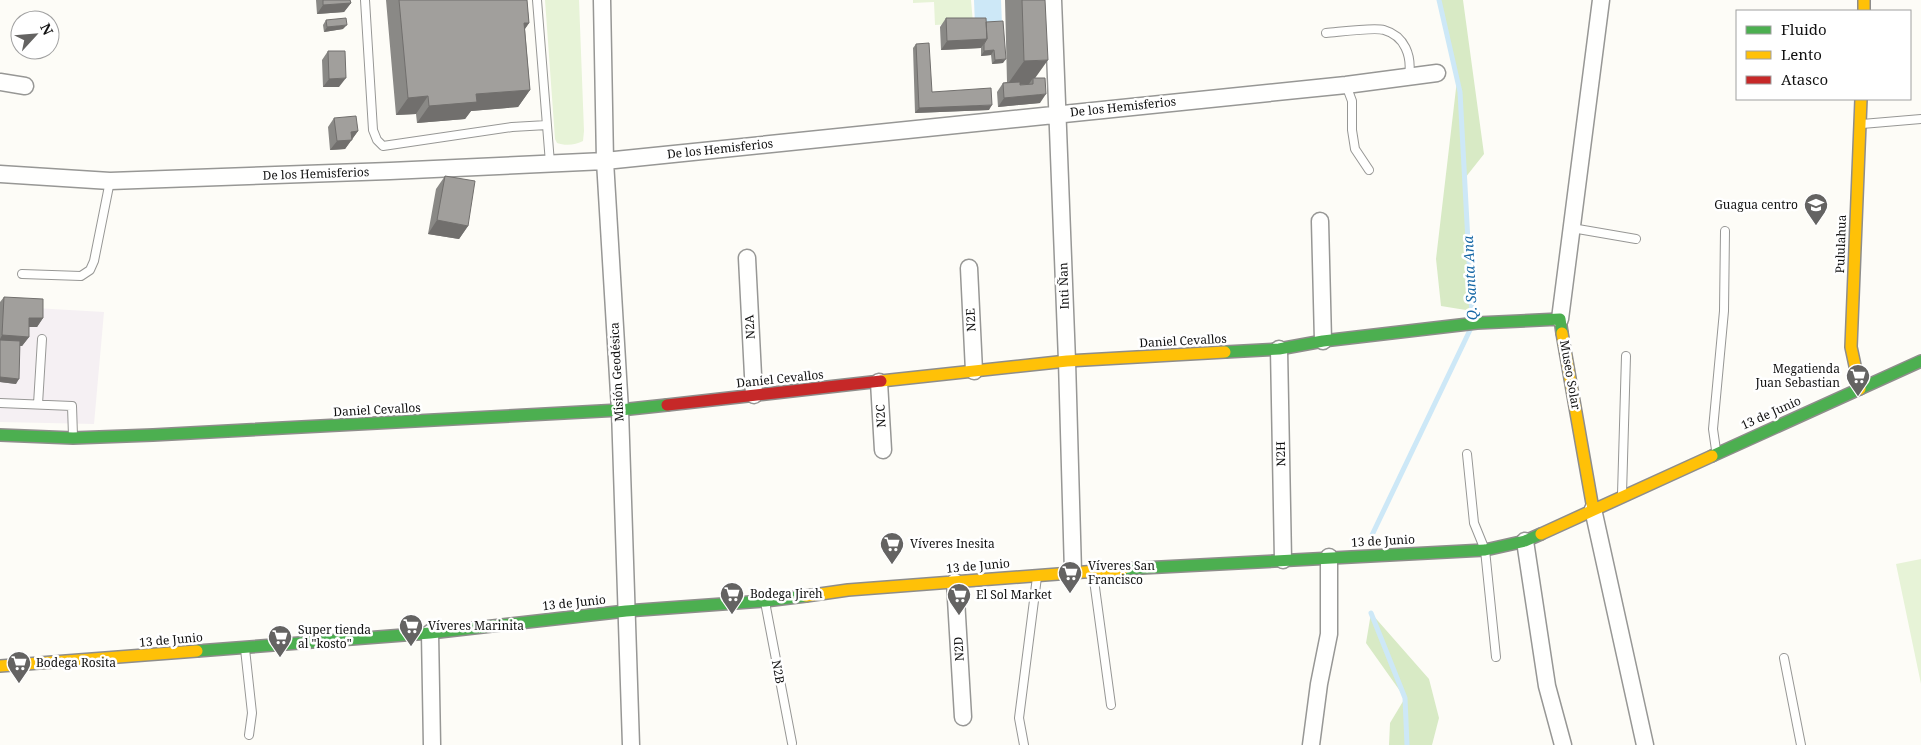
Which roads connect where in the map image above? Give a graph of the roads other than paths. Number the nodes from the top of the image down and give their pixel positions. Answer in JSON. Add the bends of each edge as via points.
{"nodes":[{"id":1,"x":364,"y":0,"type":"edge"},
{"id":2,"x":538,"y":0,"type":"edge"},
{"id":3,"x":602,"y":0,"type":"edge"},
{"id":4,"x":1053,"y":0,"type":"edge"},
{"id":5,"x":1601,"y":0,"type":"edge"},
{"id":6,"x":1326,"y":33,"type":"dead end"},
{"id":7,"x":1437,"y":73,"type":"dead end"},
{"id":8,"x":1409,"y":76,"type":"junction"},
{"id":9,"x":0,"y":82,"type":"edge"},
{"id":10,"x":1346,"y":84,"type":"junction"},
{"id":11,"x":25,"y":86,"type":"dead end"},
{"id":12,"x":1861,"y":100,"type":"edge"},
{"id":13,"x":1057,"y":114,"type":"junction"},
{"id":14,"x":1921,"y":119,"type":"edge"},
{"id":15,"x":1860,"y":124,"type":"junction"},
{"id":16,"x":547,"y":125,"type":"junction"},
{"id":17,"x":605,"y":160,"type":"junction"},
{"id":18,"x":550,"y":163,"type":"junction"},
{"id":19,"x":1369,"y":170,"type":"dead end"},
{"id":20,"x":0,"y":174,"type":"edge"},
{"id":21,"x":110,"y":181,"type":"junction"},
{"id":22,"x":1320,"y":220,"type":"dead end"},
{"id":23,"x":1572,"y":228,"type":"junction"},
{"id":24,"x":1725,"y":231,"type":"dead end"},
{"id":25,"x":1636,"y":239,"type":"dead end"},
{"id":26,"x":747,"y":258,"type":"dead end"},
{"id":27,"x":969,"y":268,"type":"dead end"},
{"id":28,"x":22,"y":274,"type":"dead end"},
{"id":29,"x":1560,"y":319,"type":"junction"},
{"id":30,"x":42,"y":338,"type":"dead end"},
{"id":31,"x":1323,"y":341,"type":"junction"},
{"id":32,"x":1279,"y":349,"type":"junction"},
{"id":33,"x":1626,"y":356,"type":"dead end"},
{"id":34,"x":1067,"y":361,"type":"junction"},
{"id":35,"x":1921,"y":361,"type":"edge"},
{"id":36,"x":974,"y":371,"type":"junction"},
{"id":37,"x":880,"y":382,"type":"junction"},
{"id":38,"x":1860,"y":389,"type":"junction"},
{"id":39,"x":754,"y":395,"type":"junction"},
{"id":40,"x":0,"y":403,"type":"edge"},
{"id":41,"x":38,"y":404,"type":"junction"},
{"id":42,"x":620,"y":410,"type":"junction"},
{"id":43,"x":0,"y":435,"type":"edge"},
{"id":44,"x":73,"y":438,"type":"junction"},
{"id":45,"x":883,"y":450,"type":"dead end"},
{"id":46,"x":1717,"y":453,"type":"junction"},
{"id":47,"x":1467,"y":454,"type":"dead end"},
{"id":48,"x":1622,"y":496,"type":"junction"},
{"id":49,"x":1593,"y":509,"type":"junction"},
{"id":50,"x":1525,"y":541,"type":"junction"},
{"id":51,"x":1485,"y":550,"type":"junction"},
{"id":52,"x":1329,"y":558,"type":"junction"},
{"id":53,"x":1283,"y":560,"type":"junction"},
{"id":54,"x":1073,"y":572,"type":"junction"},
{"id":55,"x":1093,"y":572,"type":"junction"},
{"id":56,"x":1037,"y":575,"type":"junction"},
{"id":57,"x":955,"y":582,"type":"junction"},
{"id":58,"x":765,"y":601,"type":"junction"},
{"id":59,"x":626,"y":611,"type":"junction"},
{"id":60,"x":430,"y":633,"type":"junction"},
{"id":61,"x":245,"y":647,"type":"junction"},
{"id":62,"x":1496,"y":657,"type":"dead end"},
{"id":63,"x":1784,"y":658,"type":"dead end"},
{"id":64,"x":0,"y":666,"type":"edge"},
{"id":65,"x":1111,"y":705,"type":"dead end"},
{"id":66,"x":963,"y":717,"type":"dead end"},
{"id":67,"x":249,"y":735,"type":"dead end"},
{"id":68,"x":792,"y":743,"type":"dead end"},
{"id":69,"x":432,"y":745,"type":"edge"},
{"id":70,"x":631,"y":745,"type":"edge"},
{"id":71,"x":1024,"y":745,"type":"edge"},
{"id":72,"x":1311,"y":745,"type":"edge"},
{"id":73,"x":1563,"y":745,"type":"edge"},
{"id":74,"x":1645,"y":745,"type":"edge"},
{"id":75,"x":1801,"y":745,"type":"edge"}],
"edges":[{"from":1,"to":16,"type":"lane","via":[[373,130],[376,140],[383,146]]},
{"from":2,"to":16,"type":"lane"},
{"from":3,"to":17,"type":"street","name":"Misión Geodésica"},
{"from":4,"to":13,"type":"street","name":"Inti Ñan"},
{"from":5,"to":23,"type":"street","name":"Museo Solar"},
{"from":6,"to":8,"type":"lane","via":[[1383,29],[1396,35],[1407,48],[1411,65]]},
{"from":7,"to":8,"type":"street","name":"De los Hemisferios"},
{"from":8,"to":10,"type":"street","name":"De los Hemisferios"},
{"from":9,"to":11,"type":"street"},
{"from":10,"to":13,"type":"street","name":"De los Hemisferios"},
{"from":10,"to":19,"type":"lane","via":[[1352,102],[1355,149]]},
{"from":12,"to":15,"type":"street","name":"Pululahua"},
{"from":13,"to":17,"type":"street","name":"De los Hemisferios"},
{"from":13,"to":34,"type":"street","name":"Inti Ñan"},
{"from":14,"to":15,"type":"lane"},
{"from":15,"to":38,"type":"street","name":"Pululahua","via":[[1851,347]]},
{"from":16,"to":18,"type":"lane"},
{"from":17,"to":18,"type":"street","name":"De los Hemisferios"},
{"from":17,"to":42,"type":"street","name":"Misión Geodésica"},
{"from":18,"to":21,"type":"street","name":"De los Hemisferios"},
{"from":20,"to":21,"type":"street","name":"De los Hemisferios"},
{"from":21,"to":28,"type":"lane","via":[[90,270],[81,276]]},
{"from":22,"to":31,"type":"street"},
{"from":23,"to":25,"type":"lane"},
{"from":23,"to":29,"type":"street","name":"Museo Solar"},
{"from":24,"to":46,"type":"lane","via":[[1724,311],[1713,429]]},
{"from":26,"to":39,"type":"street","name":"N2A"},
{"from":27,"to":36,"type":"street","name":"N2E"},
{"from":29,"to":31,"type":"street","name":"Daniel Cevallos","via":[[1477,323]]},
{"from":29,"to":49,"type":"street","name":"Museo Solar"},
{"from":30,"to":41,"type":"lane"},
{"from":31,"to":32,"type":"street","name":"Daniel Cevallos"},
{"from":32,"to":34,"type":"street","name":"Daniel Cevallos"},
{"from":32,"to":53,"type":"street","name":"N2H"},
{"from":33,"to":48,"type":"lane"},
{"from":34,"to":36,"type":"street","name":"Daniel Cevallos"},
{"from":34,"to":54,"type":"street","name":"Inti Ñan"},
{"from":35,"to":38,"type":"street","name":"13 de Junio"},
{"from":36,"to":37,"type":"street","name":"Daniel Cevallos"},
{"from":37,"to":39,"type":"street","name":"Daniel Cevallos"},
{"from":37,"to":45,"type":"street","name":"N2C"},
{"from":38,"to":46,"type":"street","name":"13 de Junio"},
{"from":39,"to":42,"type":"street","name":"Daniel Cevallos"},
{"from":40,"to":41,"type":"lane"},
{"from":41,"to":44,"type":"lane","via":[[72,406]]},
{"from":42,"to":44,"type":"street","name":"Daniel Cevallos"},
{"from":42,"to":59,"type":"street","name":"Misión Geodésica"},
{"from":43,"to":44,"type":"street","name":"Daniel Cevallos"},
{"from":46,"to":48,"type":"street","name":"13 de Junio"},
{"from":47,"to":51,"type":"lane","via":[[1474,522]]},
{"from":48,"to":49,"type":"street","name":"13 de Junio"},
{"from":49,"to":50,"type":"street","name":"13 de Junio"},
{"from":49,"to":74,"type":"street","name":"Museo Solar"},
{"from":50,"to":51,"type":"street","name":"13 de Junio"},
{"from":50,"to":73,"type":"street","via":[[1547,686]]},
{"from":51,"to":52,"type":"street","name":"13 de Junio"},
{"from":51,"to":62,"type":"lane"},
{"from":52,"to":53,"type":"street","name":"13 de Junio"},
{"from":52,"to":72,"type":"street","via":[[1329,634],[1318,684]]},
{"from":53,"to":55,"type":"street","name":"13 de Junio"},
{"from":54,"to":55,"type":"street","name":"13 de Junio"},
{"from":54,"to":56,"type":"street","name":"13 de Junio"},
{"from":55,"to":65,"type":"lane"},
{"from":56,"to":57,"type":"street","name":"13 de Junio"},
{"from":56,"to":71,"type":"lane","via":[[1018,718]]},
{"from":57,"to":58,"type":"street","name":"13 de Junio","via":[[848,590]]},
{"from":57,"to":66,"type":"street","name":"N2D"},
{"from":58,"to":59,"type":"street","name":"13 de Junio"},
{"from":58,"to":68,"type":"lane","name":"N2B"},
{"from":59,"to":60,"type":"street","name":"13 de Junio"},
{"from":59,"to":70,"type":"street","name":"Misión Geodésica"},
{"from":60,"to":61,"type":"street","name":"13 de Junio"},
{"from":60,"to":69,"type":"street"},
{"from":61,"to":64,"type":"street","name":"13 de Junio"},
{"from":61,"to":67,"type":"lane","via":[[252,714]]},
{"from":63,"to":75,"type":"lane"}]}
